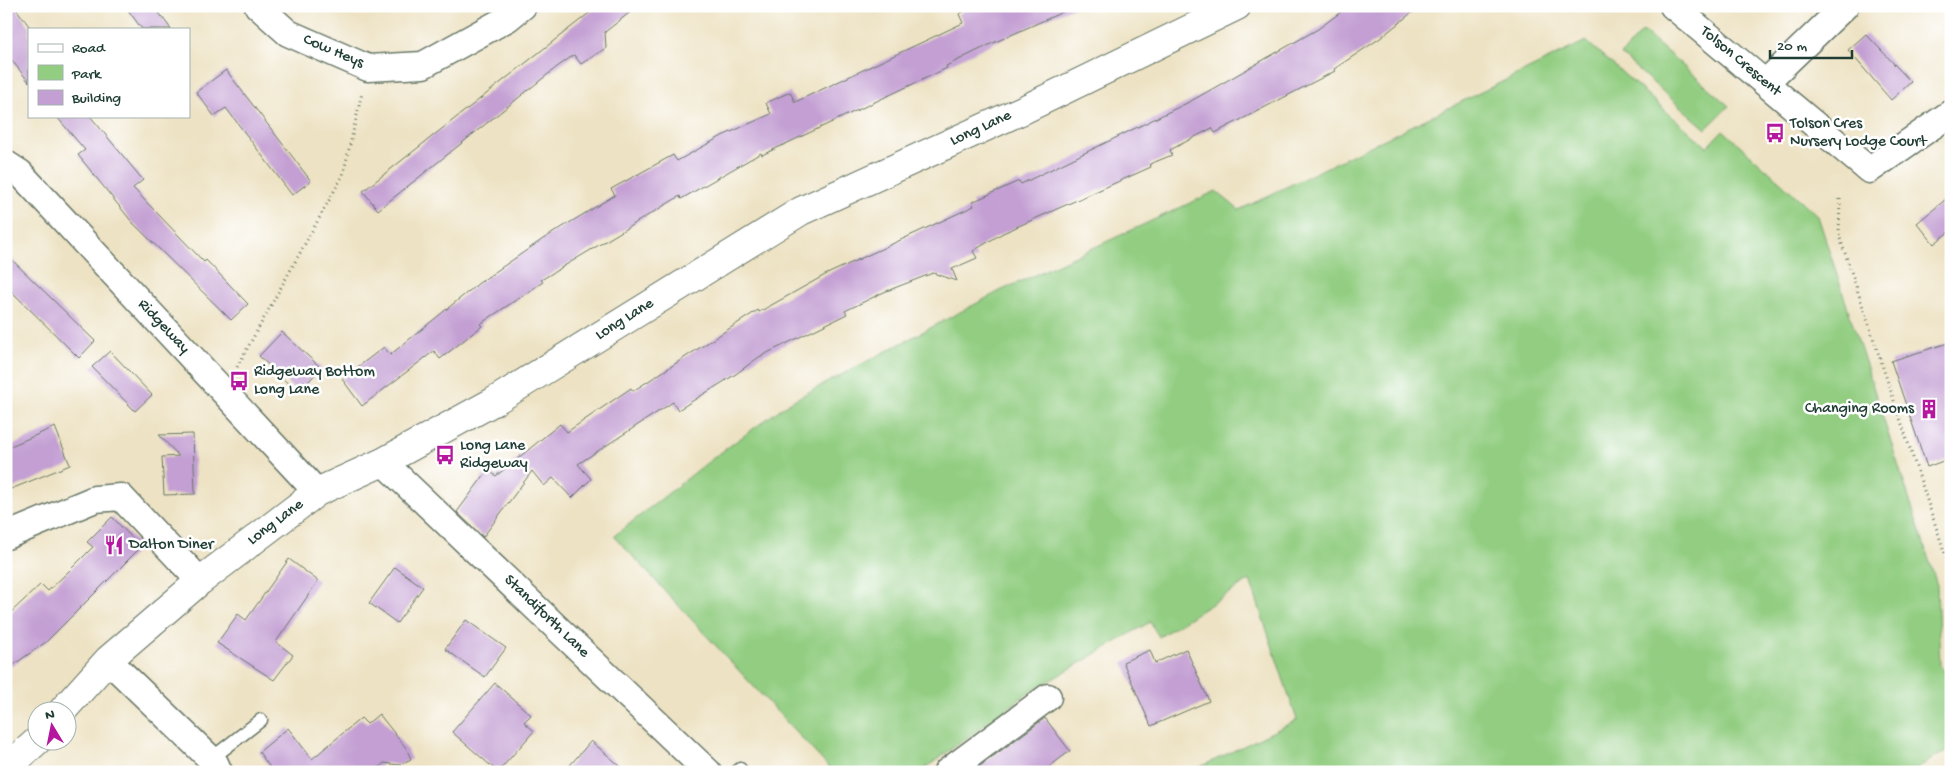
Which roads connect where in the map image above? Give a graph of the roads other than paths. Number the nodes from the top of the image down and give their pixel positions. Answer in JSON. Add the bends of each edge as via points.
{"nodes":[{"id":1,"x":258,"y":6,"type":"edge"},
{"id":2,"x":523,"y":6,"type":"edge"},
{"id":3,"x":1237,"y":6,"type":"edge"},
{"id":4,"x":1673,"y":6,"type":"edge"},
{"id":5,"x":1845,"y":6,"type":"edge"},
{"id":6,"x":1765,"y":83,"type":"junction"},
{"id":7,"x":1951,"y":113,"type":"edge"},
{"id":8,"x":6,"y":164,"type":"edge"},
{"id":9,"x":383,"y":462,"type":"junction"},
{"id":10,"x":317,"y":492,"type":"junction"},
{"id":11,"x":6,"y":536,"type":"edge"},
{"id":12,"x":200,"y":581,"type":"junction"},
{"id":13,"x":108,"y":660,"type":"junction"},
{"id":14,"x":1048,"y":698,"type":"dead end"},
{"id":15,"x":72,"y":700,"type":"edge"},
{"id":16,"x":261,"y":720,"type":"dead end"},
{"id":17,"x":28,"y":749,"type":"edge"},
{"id":18,"x":215,"y":766,"type":"edge"},
{"id":19,"x":6,"y":770,"type":"edge"},
{"id":20,"x":708,"y":772,"type":"edge"},
{"id":21,"x":946,"y":772,"type":"edge"}],
"edges":[{"from":1,"to":2,"type":"street","name":"Cow Heys","via":[[288,33],[368,68],[423,65],[508,18]]},
{"from":3,"to":9,"type":"street","name":"Long Lane","via":[[1025,109],[801,211],[493,402]]},
{"from":4,"to":6,"type":"street","name":"Tolson Crescent"},
{"from":5,"to":6,"type":"street"},
{"from":6,"to":7,"type":"street","name":"Tolson Crescent","via":[[1869,170]]},
{"from":8,"to":10,"type":"street","name":"Ridgeway","via":[[20,173]]},
{"from":9,"to":10,"type":"street","name":"Long Lane"},
{"from":9,"to":20,"type":"street","name":"Standiforth Lane"},
{"from":10,"to":12,"type":"street","name":"Long Lane"},
{"from":11,"to":12,"type":"street","via":[[95,499],[122,498]]},
{"from":12,"to":13,"type":"street","name":"Long Lane"},
{"from":13,"to":15,"type":"street","name":"Long Lane"},
{"from":13,"to":18,"type":"street"},
{"from":14,"to":21,"type":"street"},
{"from":16,"to":18,"type":"lane"},
{"from":17,"to":19,"type":"street"}]}
